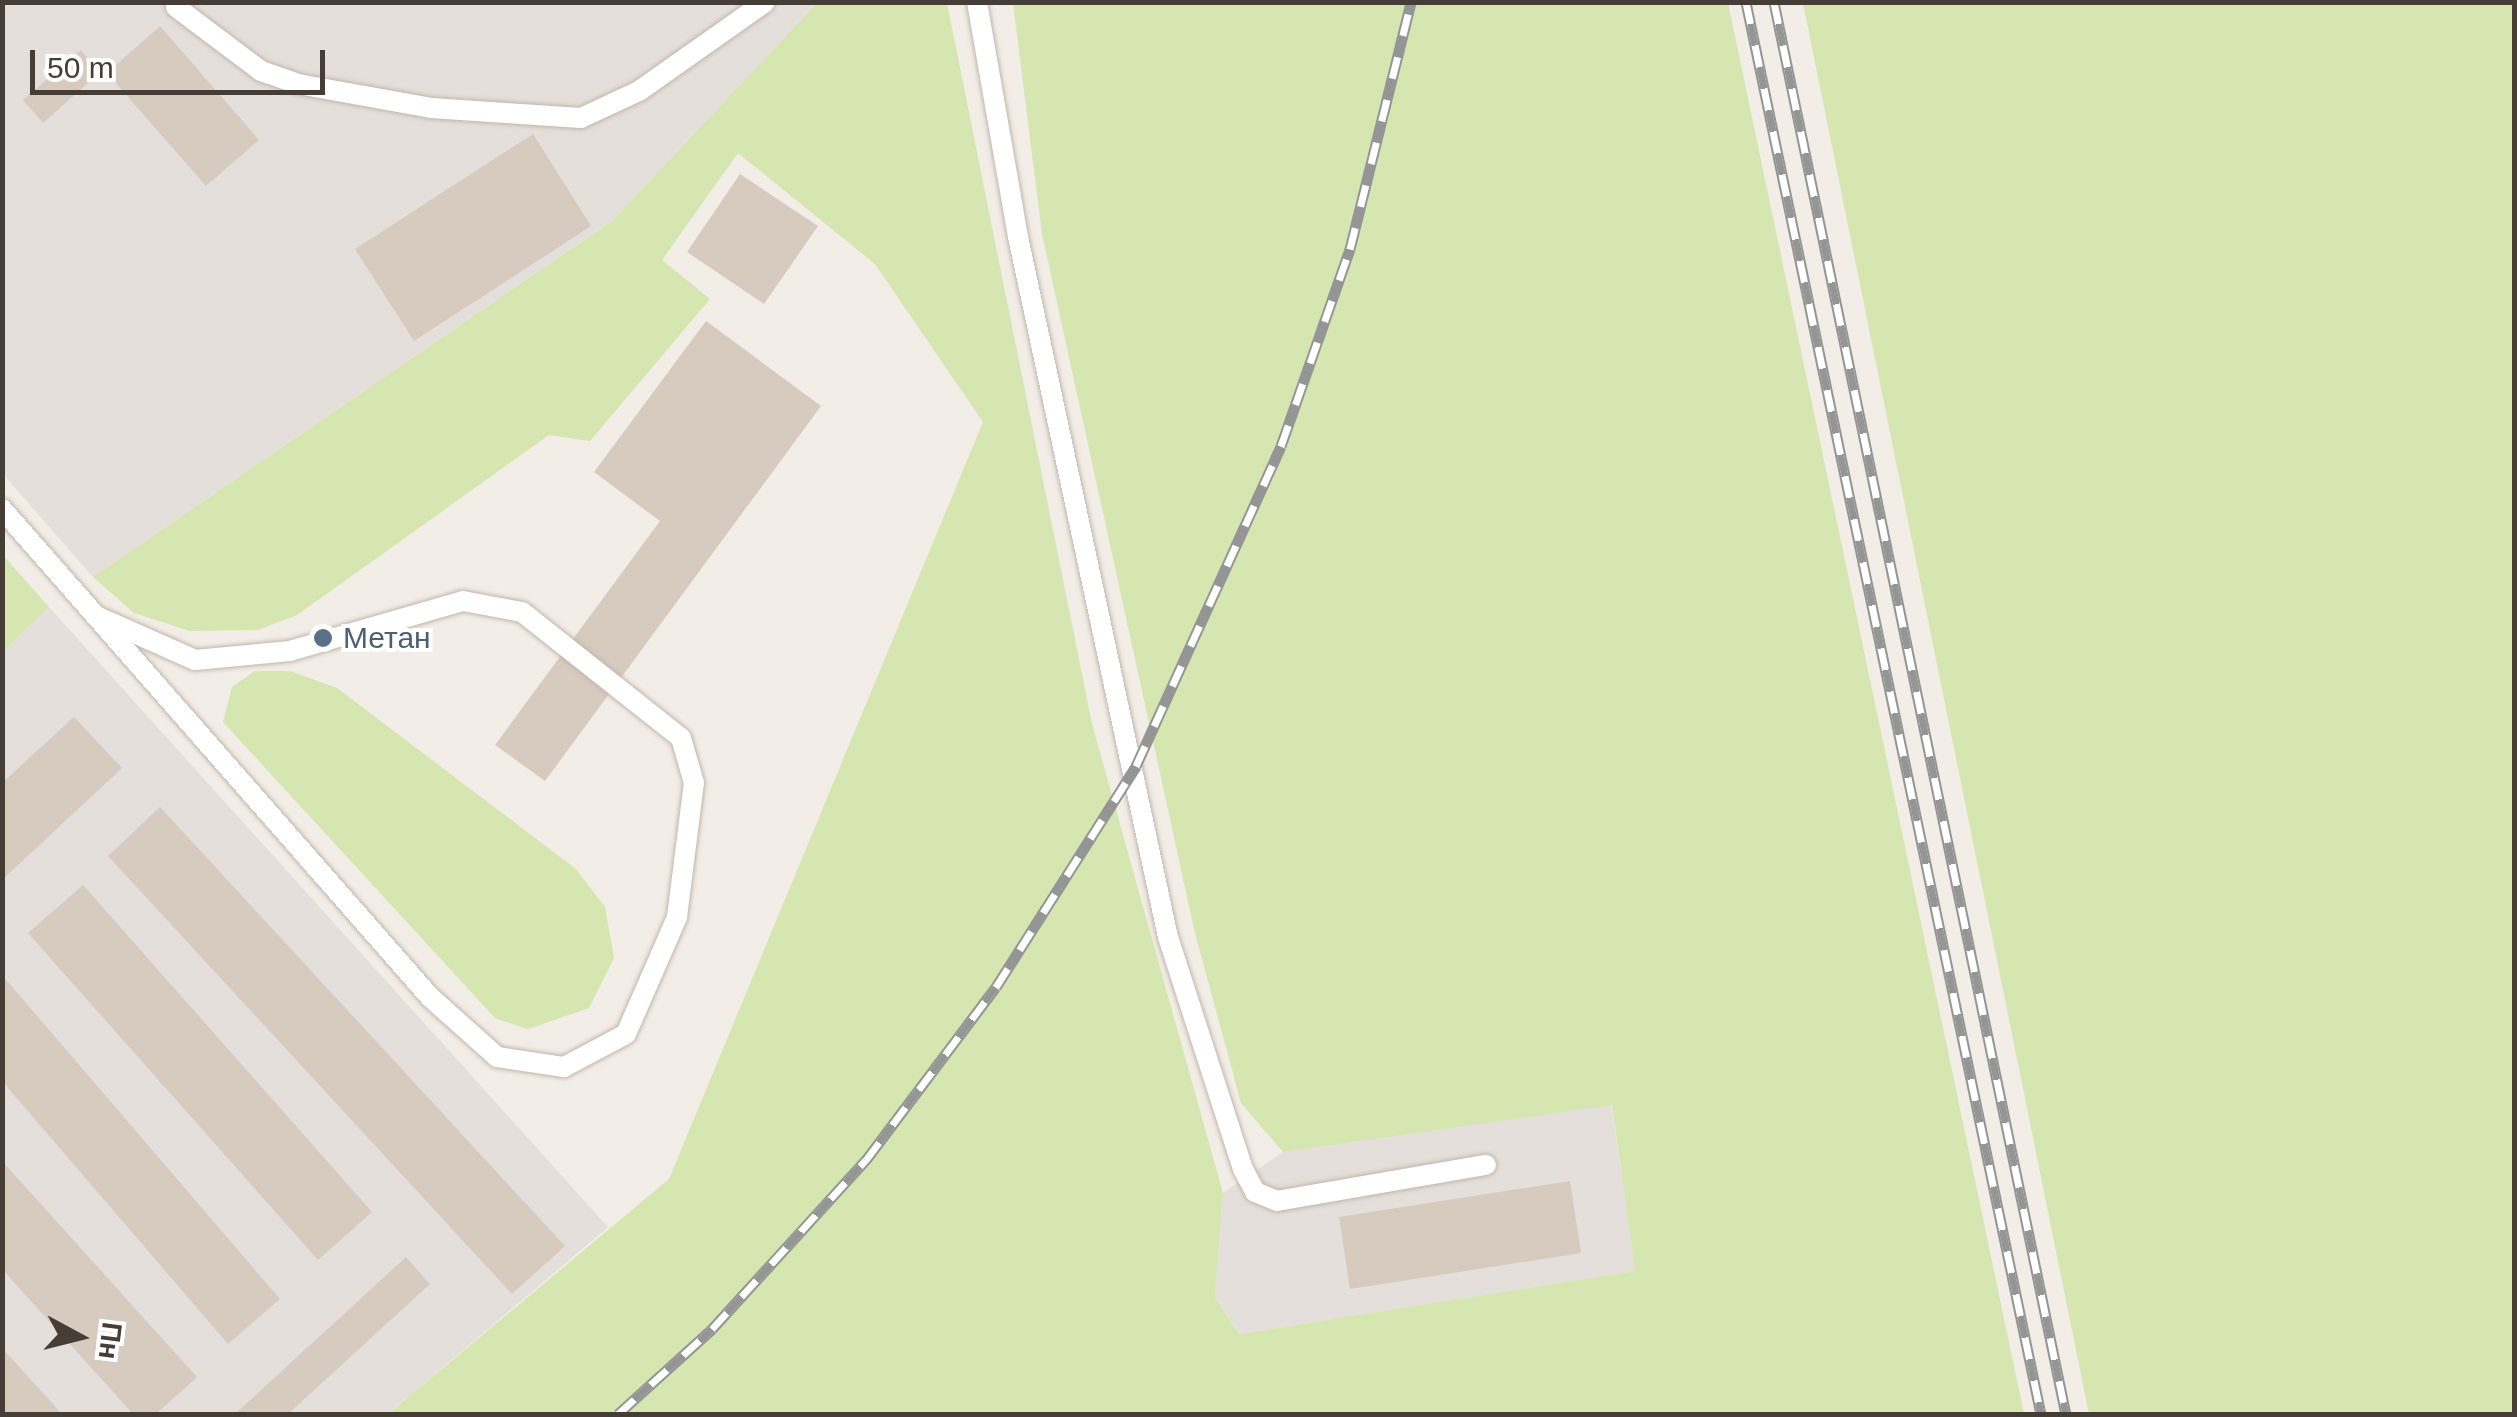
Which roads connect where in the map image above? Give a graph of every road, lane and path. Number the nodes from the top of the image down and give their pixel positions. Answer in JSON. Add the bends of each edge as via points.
{"nodes":[{"id":1,"x":765,"y":2,"type":"edge"},
{"id":2,"x":977,"y":2,"type":"edge"},
{"id":3,"x":176,"y":7,"type":"dead end"},
{"id":4,"x":2,"y":509,"type":"edge"},
{"id":5,"x":96,"y":616,"type":"junction"},
{"id":6,"x":1486,"y":1165,"type":"dead end"}],
"edges":[{"from":1,"to":3,"type":"lane","via":[[639,91],[581,118],[431,108],[298,84],[261,71]]},
{"from":2,"to":6,"type":"lane","via":[[1018,236],[1168,937],[1243,1169],[1254,1192],[1277,1201]]},
{"from":4,"to":5,"type":"lane"},
{"from":5,"to":5,"type":"lane","via":[[430,997],[496,1057],[564,1067],[626,1034],[677,917],[694,783],[681,738],[522,612],[464,601],[290,651],[195,660]]}]}
